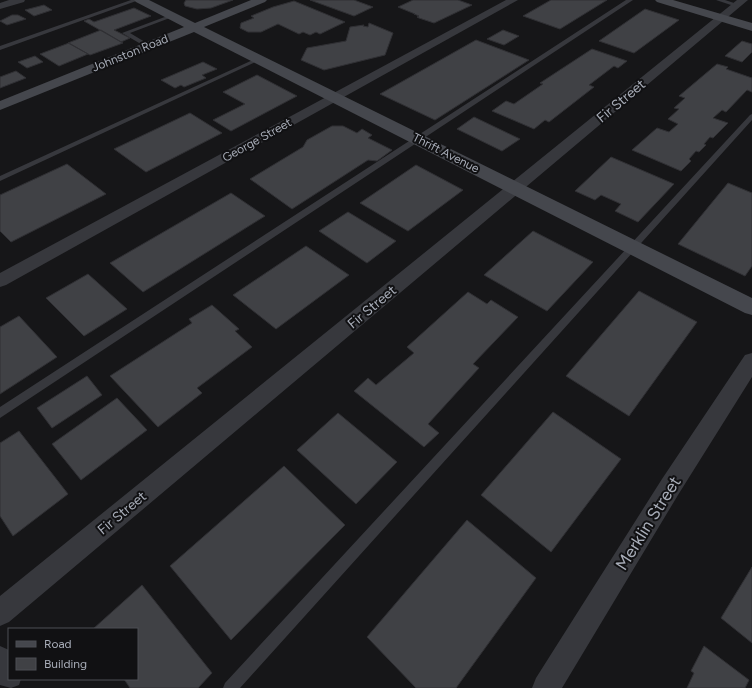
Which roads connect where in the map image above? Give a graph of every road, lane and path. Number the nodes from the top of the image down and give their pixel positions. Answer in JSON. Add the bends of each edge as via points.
{"nodes":[{"id":1,"x":20,"y":0,"type":"edge"},
{"id":2,"x":136,"y":0,"type":"edge"},
{"id":3,"x":140,"y":0,"type":"edge"},
{"id":4,"x":261,"y":0,"type":"edge"},
{"id":5,"x":513,"y":0,"type":"edge"},
{"id":6,"x":630,"y":0,"type":"edge"},
{"id":7,"x":661,"y":0,"type":"edge"},
{"id":8,"x":720,"y":0,"type":"edge"},
{"id":9,"x":740,"y":2,"type":"edge"},
{"id":10,"x":0,"y":6,"type":"edge"},
{"id":11,"x":172,"y":16,"type":"junction"},
{"id":12,"x":722,"y":18,"type":"junction"},
{"id":13,"x":194,"y":27,"type":"junction"},
{"id":14,"x":752,"y":27,"type":"edge"},
{"id":15,"x":148,"y":46,"type":"junction"},
{"id":16,"x":0,"y":48,"type":"edge"},
{"id":17,"x":259,"y":59,"type":"junction"},
{"id":18,"x":335,"y":97,"type":"junction"},
{"id":19,"x":0,"y":106,"type":"edge"},
{"id":20,"x":752,"y":116,"type":"edge"},
{"id":21,"x":418,"y":139,"type":"junction"},
{"id":22,"x":0,"y":179,"type":"edge"},
{"id":23,"x":516,"y":188,"type":"junction"},
{"id":24,"x":632,"y":247,"type":"junction"},
{"id":25,"x":0,"y":280,"type":"edge"},
{"id":26,"x":752,"y":307,"type":"edge"},
{"id":27,"x":752,"y":361,"type":"edge"},
{"id":28,"x":0,"y":413,"type":"edge"},
{"id":29,"x":0,"y":614,"type":"edge"},
{"id":30,"x":0,"y":660,"type":"edge"},
{"id":31,"x":8,"y":673,"type":"edge"},
{"id":32,"x":230,"y":688,"type":"edge"},
{"id":33,"x":546,"y":688,"type":"edge"}],
"edges":[{"from":1,"to":10,"type":"street"},
{"from":2,"to":16,"type":"lane"},
{"from":3,"to":11,"type":"street","name":"Thrift Avenue"},
{"from":4,"to":13,"type":"street","name":"Johnston Road"},
{"from":5,"to":18,"type":"street","name":"George Street"},
{"from":6,"to":21,"type":"lane"},
{"from":7,"to":12,"type":"street"},
{"from":8,"to":9,"type":"lane"},
{"from":9,"to":12,"type":"street","name":"Fir Street"},
{"from":11,"to":13,"type":"street","name":"Thrift Avenue"},
{"from":11,"to":15,"type":"lane","via":[[125,33]]},
{"from":12,"to":14,"type":"street"},
{"from":12,"to":23,"type":"street","name":"Fir Street"},
{"from":13,"to":15,"type":"street","name":"Johnston Road"},
{"from":13,"to":17,"type":"street","name":"Thrift Avenue"},
{"from":15,"to":19,"type":"street","name":"Johnston Road"},
{"from":17,"to":18,"type":"street","name":"Thrift Avenue"},
{"from":17,"to":22,"type":"lane"},
{"from":18,"to":21,"type":"street","name":"Thrift Avenue"},
{"from":18,"to":25,"type":"street","name":"George Street"},
{"from":20,"to":24,"type":"lane"},
{"from":21,"to":23,"type":"street","name":"Thrift Avenue"},
{"from":21,"to":28,"type":"lane"},
{"from":23,"to":24,"type":"street","name":"Thrift Avenue"},
{"from":23,"to":29,"type":"street","name":"Fir Street"},
{"from":24,"to":26,"type":"street","name":"Thrift Avenue"},
{"from":24,"to":32,"type":"lane"},
{"from":27,"to":33,"type":"street","name":"Merklin Street"},
{"from":30,"to":31,"type":"street"}]}
